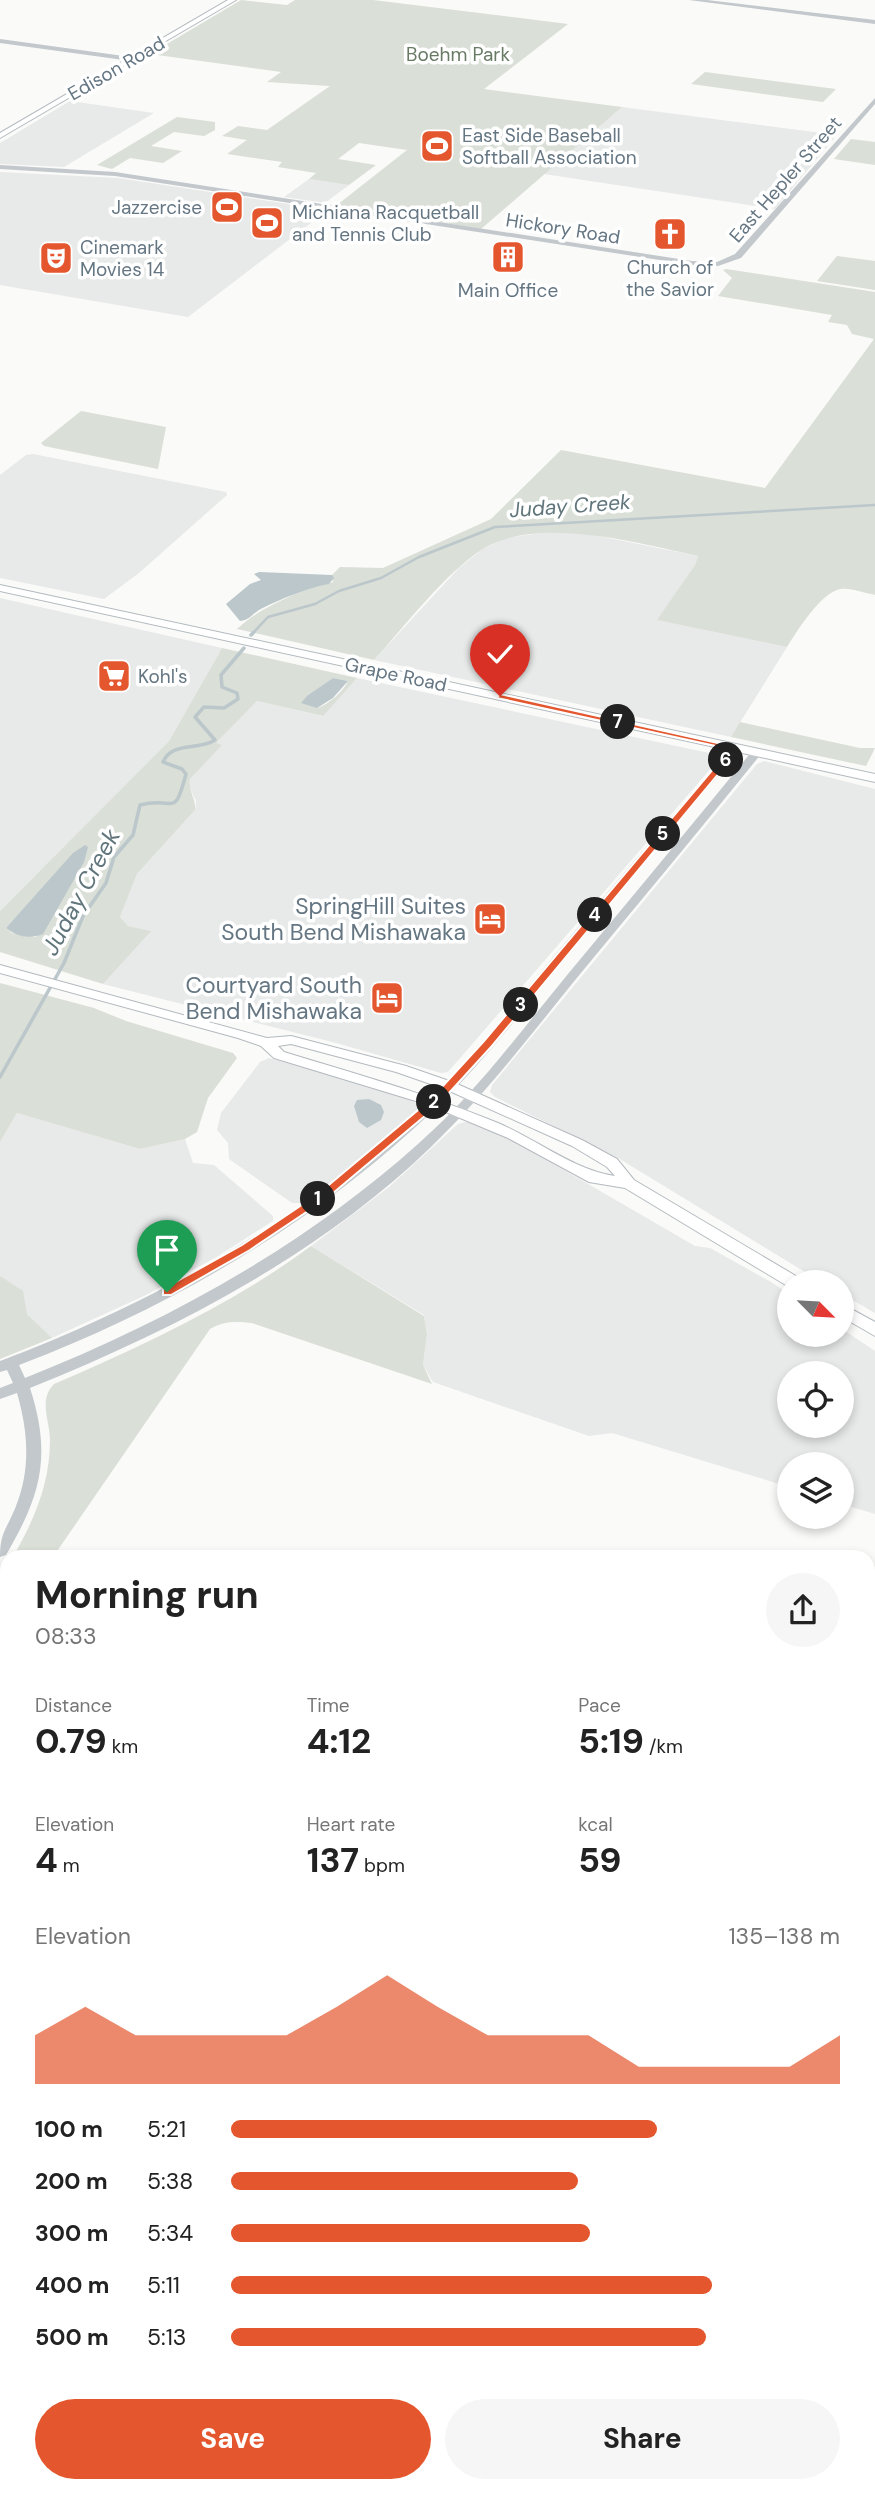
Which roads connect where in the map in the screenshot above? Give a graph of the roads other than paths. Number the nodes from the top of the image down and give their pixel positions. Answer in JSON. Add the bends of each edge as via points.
{"nodes":[{"id":1,"x":233,"y":0,"type":"edge"},
{"id":2,"x":692,"y":0,"type":"edge"},
{"id":3,"x":875,"y":22,"type":"edge"},
{"id":4,"x":0,"y":41,"type":"edge"},
{"id":5,"x":131,"y":59,"type":"junction"},
{"id":6,"x":875,"y":100,"type":"edge"},
{"id":7,"x":0,"y":136,"type":"edge"},
{"id":8,"x":0,"y":169,"type":"edge"},
{"id":9,"x":711,"y":265,"type":"joint"},
{"id":10,"x":0,"y":588,"type":"edge"},
{"id":11,"x":736,"y":748,"type":"junction"},
{"id":12,"x":757,"y":752,"type":"junction"},
{"id":13,"x":875,"y":778,"type":"edge"},
{"id":14,"x":0,"y":969,"type":"edge"},
{"id":15,"x":266,"y":1043,"type":"junction"},
{"id":16,"x":450,"y":1086,"type":"junction"},
{"id":17,"x":474,"y":1096,"type":"junction"},
{"id":18,"x":434,"y":1102,"type":"junction"},
{"id":19,"x":457,"y":1111,"type":"junction"},
{"id":20,"x":629,"y":1184,"type":"junction"},
{"id":21,"x":777,"y":1272,"type":"edge"},
{"id":22,"x":854,"y":1317,"type":"edge"},
{"id":23,"x":875,"y":1330,"type":"edge"},
{"id":24,"x":6,"y":1365,"type":"edge"},
{"id":25,"x":23,"y":1385,"type":"junction"},
{"id":26,"x":0,"y":1394,"type":"edge"},
{"id":27,"x":0,"y":1550,"type":"edge"}],
"edges":[{"from":1,"to":5,"type":"main road","name":"Edison Road"},
{"from":2,"to":3,"type":"street"},
{"from":4,"to":5,"type":"street"},
{"from":5,"to":7,"type":"main road","name":"Edison Road"},
{"from":6,"to":9,"type":"street","name":"East Hepler Street","via":[[738,256]]},
{"from":8,"to":9,"type":"street","name":"Hickory Road","via":[[124,176]]},
{"from":10,"to":11,"type":"main road","name":"Grape Road"},
{"from":11,"to":12,"type":"main road","name":"Grape Road"},
{"from":11,"to":16,"type":"street"},
{"from":12,"to":13,"type":"main road","name":"Grape Road"},
{"from":12,"to":17,"type":"street"},
{"from":14,"to":15,"type":"main road"},
{"from":15,"to":16,"type":"main road","via":[[291,1040]]},
{"from":15,"to":18,"type":"main road","via":[[279,1055]]},
{"from":16,"to":17,"type":"main road"},
{"from":16,"to":18,"type":"street"},
{"from":17,"to":19,"type":"street"},
{"from":17,"to":20,"type":"main road","via":[[577,1143],[612,1163]]},
{"from":18,"to":19,"type":"main road"},
{"from":18,"to":24,"type":"street","via":[[357,1170],[246,1248],[134,1309]]},
{"from":19,"to":20,"type":"main road","via":[[594,1178]]},
{"from":19,"to":25,"type":"street","via":[[345,1211],[264,1266],[149,1331]]},
{"from":20,"to":21,"type":"main road"},
{"from":22,"to":23,"type":"main road"},
{"from":24,"to":25,"type":"street"},
{"from":25,"to":26,"type":"street"},
{"from":25,"to":27,"type":"street","via":[[36,1454],[24,1502]]}]}
